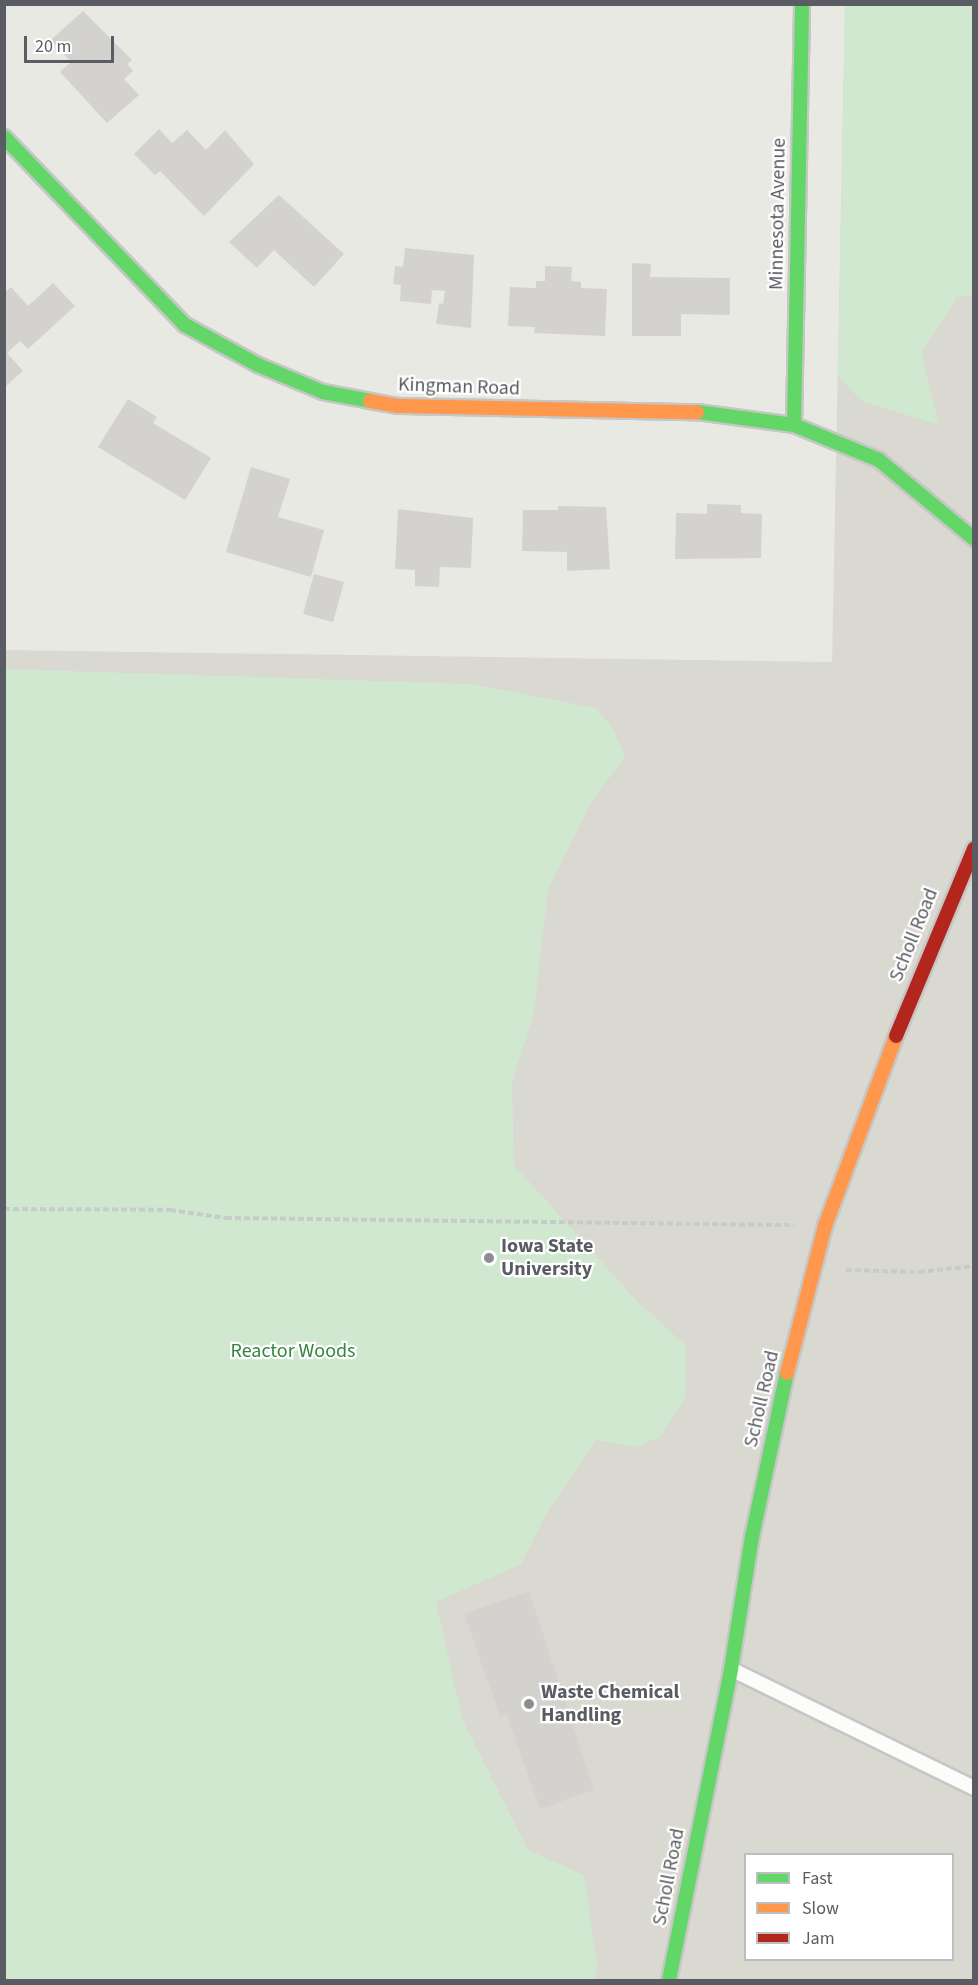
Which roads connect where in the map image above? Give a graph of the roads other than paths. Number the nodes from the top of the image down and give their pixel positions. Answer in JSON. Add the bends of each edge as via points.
{"nodes":[{"id":1,"x":802,"y":4,"type":"edge"},
{"id":2,"x":4,"y":137,"type":"edge"},
{"id":3,"x":794,"y":425,"type":"junction"},
{"id":4,"x":974,"y":539,"type":"edge"},
{"id":5,"x":974,"y":849,"type":"edge"},
{"id":6,"x":731,"y":1669,"type":"junction"},
{"id":7,"x":974,"y":1788,"type":"edge"},
{"id":8,"x":669,"y":1980,"type":"edge"}],
"edges":[{"from":1,"to":3,"type":"street","name":"Minnesota Avenue"},
{"from":2,"to":3,"type":"street","name":"Kingman Road","via":[[185,325],[258,365],[323,393],[399,406],[722,414]]},
{"from":3,"to":4,"type":"street","name":"Kingman Road","via":[[879,460]]},
{"from":5,"to":6,"type":"street","name":"Scholl Road","via":[[921,970],[825,1226],[788,1369],[755,1526]]},
{"from":6,"to":7,"type":"lane"},
{"from":6,"to":8,"type":"street","name":"Scholl Road"}]}
